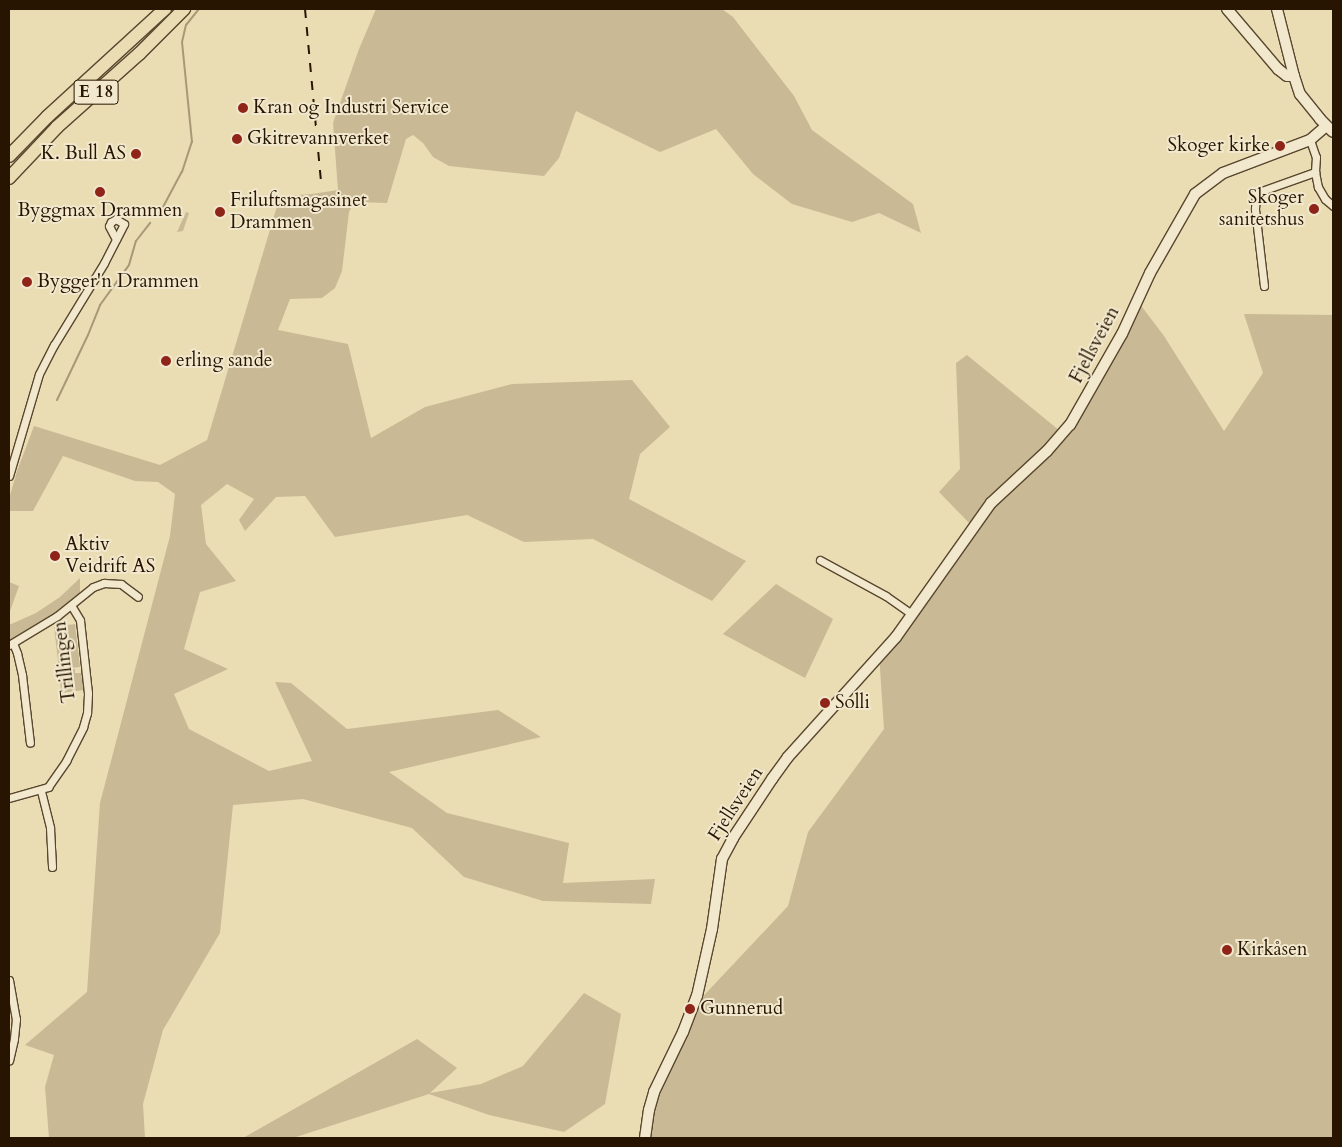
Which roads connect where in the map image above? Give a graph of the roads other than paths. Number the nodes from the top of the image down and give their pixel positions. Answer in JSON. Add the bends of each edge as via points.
{"nodes":[{"id":1,"x":164,"y":9,"type":"edge"},
{"id":2,"x":184,"y":9,"type":"edge"},
{"id":3,"x":1227,"y":9,"type":"edge"},
{"id":4,"x":1277,"y":9,"type":"edge"},
{"id":5,"x":1294,"y":76,"type":"junction"},
{"id":6,"x":1330,"y":129,"type":"edge"},
{"id":7,"x":1310,"y":140,"type":"junction"},
{"id":8,"x":9,"y":156,"type":"edge"},
{"id":9,"x":1315,"y":172,"type":"junction"},
{"id":10,"x":9,"y":178,"type":"edge"},
{"id":11,"x":1333,"y":206,"type":"edge"},
{"id":12,"x":116,"y":239,"type":"dead end"},
{"id":13,"x":1264,"y":286,"type":"dead end"},
{"id":14,"x":9,"y":476,"type":"edge"},
{"id":15,"x":820,"y":560,"type":"dead end"},
{"id":16,"x":138,"y":597,"type":"dead end"},
{"id":17,"x":71,"y":605,"type":"junction"},
{"id":18,"x":912,"y":614,"type":"junction"},
{"id":19,"x":11,"y":644,"type":"edge"},
{"id":20,"x":30,"y":743,"type":"dead end"},
{"id":21,"x":40,"y":791,"type":"junction"},
{"id":22,"x":9,"y":798,"type":"edge"},
{"id":23,"x":52,"y":867,"type":"dead end"},
{"id":24,"x":9,"y":980,"type":"edge"},
{"id":25,"x":9,"y":1060,"type":"edge"},
{"id":26,"x":645,"y":1138,"type":"edge"}],
"edges":[{"from":1,"to":8,"type":"highway","number":"E 18"},
{"from":2,"to":10,"type":"highway","number":"E 18","via":[[57,127]]},
{"from":3,"to":5,"type":"main road","via":[[1278,69],[1286,76]]},
{"from":4,"to":5,"type":"main road"},
{"from":5,"to":6,"type":"main road","via":[[1304,99]]},
{"from":6,"to":7,"type":"main road","name":"Fjellsveien"},
{"from":7,"to":9,"type":"street","via":[[1316,157]]},
{"from":7,"to":18,"type":"main road","name":"Fjellsveien","via":[[1223,173],[1195,194],[1070,425],[1048,451],[991,503]]},
{"from":9,"to":11,"type":"street","via":[[1321,193]]},
{"from":9,"to":13,"type":"street","via":[[1256,193]]},
{"from":12,"to":14,"type":"street","via":[[35,384]]},
{"from":15,"to":18,"type":"street"},
{"from":16,"to":17,"type":"street","via":[[121,584],[108,582],[93,587]]},
{"from":17,"to":19,"type":"street"},
{"from":17,"to":21,"type":"street","name":"Trillingen","via":[[81,627],[87,713],[66,761],[51,784]]},
{"from":18,"to":26,"type":"main road","name":"Fjellsveien","via":[[896,637],[788,757],[728,845],[720,869],[712,929],[697,996],[684,1032],[654,1092]]},
{"from":19,"to":20,"type":"street","via":[[17,653],[22,676]]},
{"from":21,"to":22,"type":"street"},
{"from":21,"to":23,"type":"street","via":[[50,828]]},
{"from":24,"to":25,"type":"street","via":[[16,1026]]}]}
